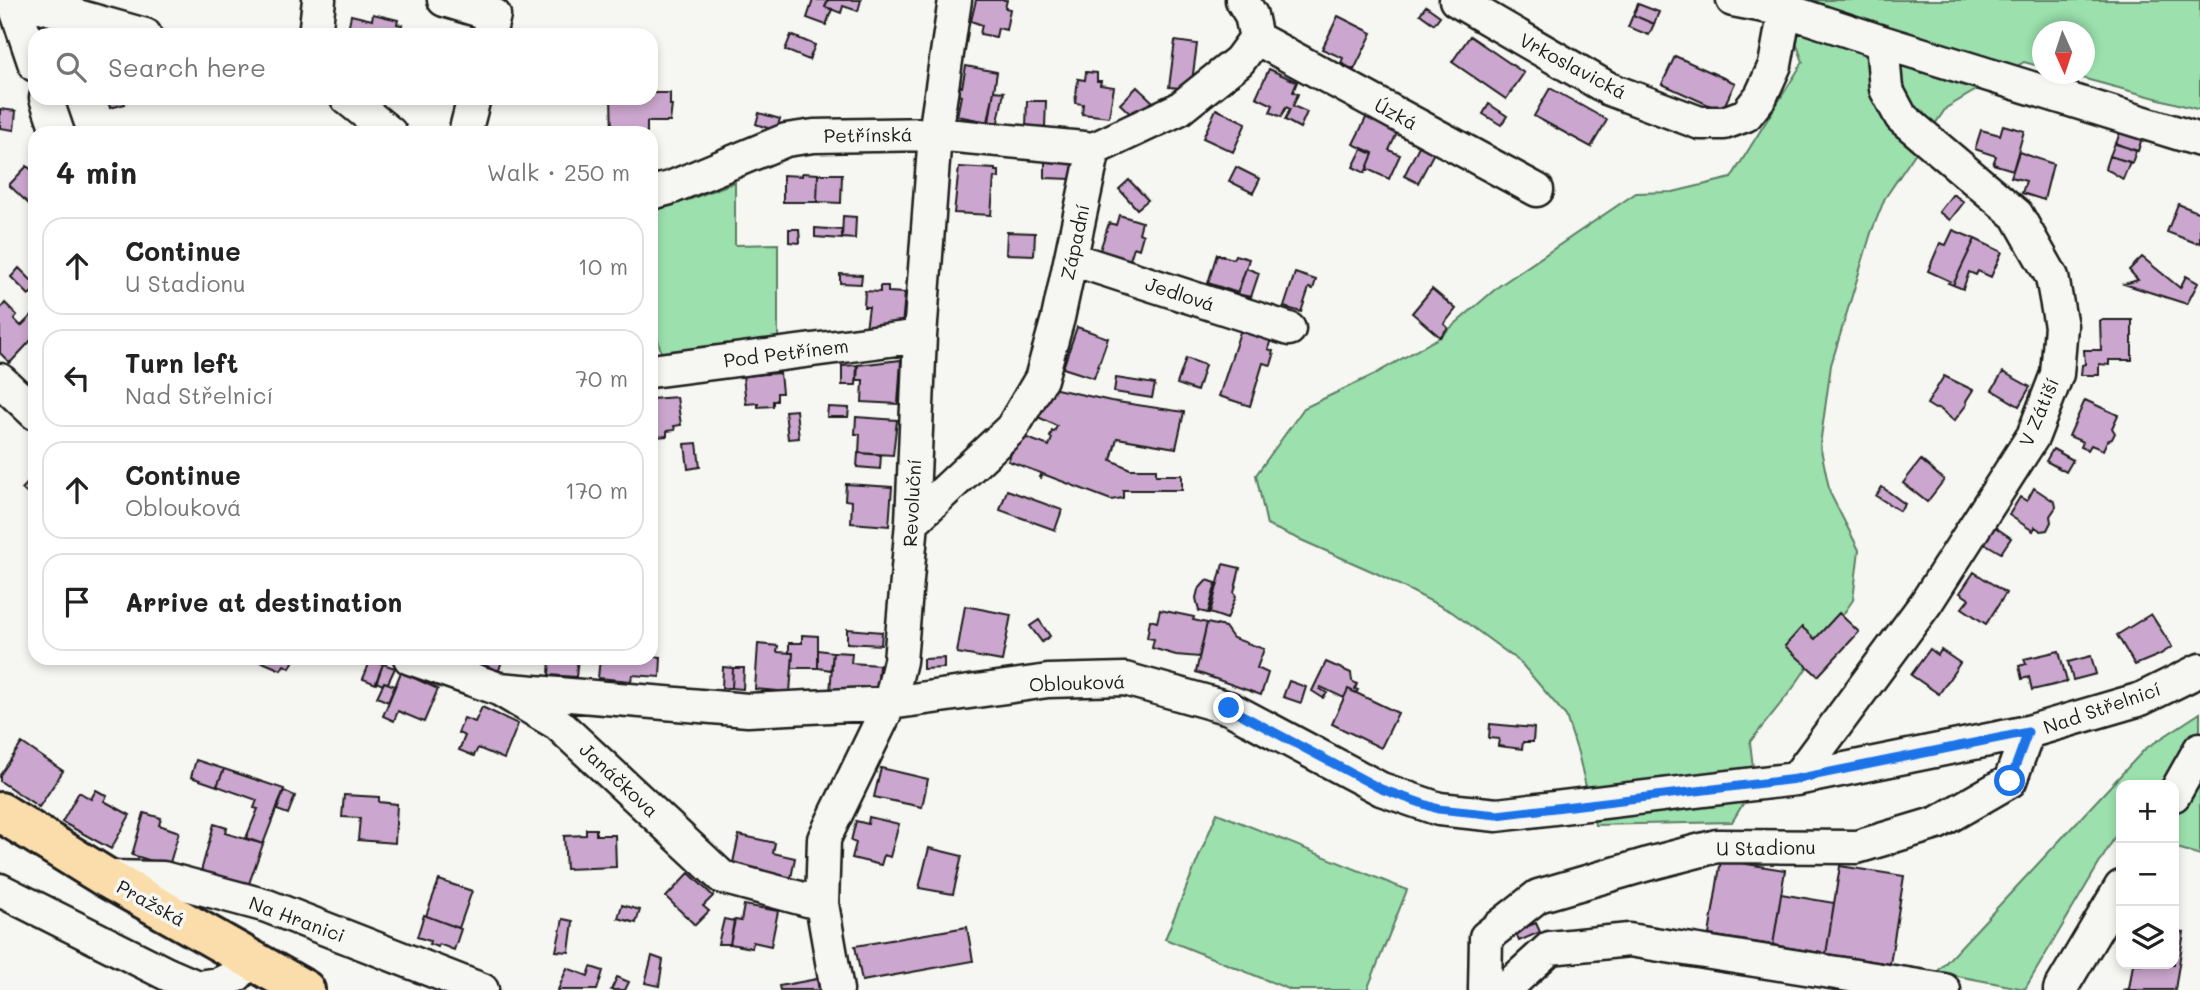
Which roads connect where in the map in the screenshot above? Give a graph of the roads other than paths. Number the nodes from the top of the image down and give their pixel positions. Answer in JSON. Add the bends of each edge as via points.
{"nodes":[{"id":1,"x":13,"y":0,"type":"edge"},
{"id":2,"x":20,"y":0,"type":"edge"},
{"id":3,"x":320,"y":0,"type":"edge"},
{"id":4,"x":444,"y":0,"type":"edge"},
{"id":5,"x":955,"y":0,"type":"edge"},
{"id":6,"x":1242,"y":0,"type":"edge"},
{"id":7,"x":1456,"y":0,"type":"edge"},
{"id":8,"x":1732,"y":0,"type":"edge"},
{"id":9,"x":1785,"y":10,"type":"junction"},
{"id":10,"x":120,"y":28,"type":"edge"},
{"id":11,"x":315,"y":28,"type":"edge"},
{"id":12,"x":491,"y":28,"type":"edge"},
{"id":13,"x":1256,"y":38,"type":"junction"},
{"id":14,"x":1882,"y":42,"type":"junction"},
{"id":15,"x":28,"y":44,"type":"edge"},
{"id":16,"x":48,"y":105,"type":"edge"},
{"id":17,"x":356,"y":105,"type":"edge"},
{"id":18,"x":472,"y":105,"type":"edge"},
{"id":19,"x":56,"y":126,"type":"edge"},
{"id":20,"x":381,"y":126,"type":"edge"},
{"id":21,"x":468,"y":126,"type":"edge"},
{"id":22,"x":934,"y":134,"type":"junction"},
{"id":23,"x":2200,"y":140,"type":"edge"},
{"id":24,"x":1094,"y":149,"type":"junction"},
{"id":25,"x":1537,"y":190,"type":"dead end"},
{"id":26,"x":658,"y":191,"type":"edge"},
{"id":27,"x":1072,"y":259,"type":"junction"},
{"id":28,"x":1289,"y":329,"type":"dead end"},
{"id":29,"x":920,"y":336,"type":"junction"},
{"id":30,"x":658,"y":369,"type":"edge"},
{"id":31,"x":0,"y":380,"type":"edge"},
{"id":32,"x":28,"y":406,"type":"edge"},
{"id":33,"x":912,"y":522,"type":"junction"},
{"id":34,"x":432,"y":665,"type":"edge"},
{"id":35,"x":2200,"y":670,"type":"edge"},
{"id":36,"x":499,"y":689,"type":"junction"},
{"id":37,"x":890,"y":703,"type":"junction"},
{"id":38,"x":2028,"y":732,"type":"junction"},
{"id":39,"x":1796,"y":779,"type":"junction"},
{"id":40,"x":0,"y":812,"type":"edge"},
{"id":41,"x":105,"y":877,"type":"junction"},
{"id":42,"x":0,"y":890,"type":"edge"},
{"id":43,"x":2116,"y":895,"type":"edge"},
{"id":44,"x":822,"y":904,"type":"junction"},
{"id":45,"x":251,"y":959,"type":"junction"},
{"id":46,"x":305,"y":990,"type":"edge"},
{"id":47,"x":482,"y":990,"type":"edge"},
{"id":48,"x":836,"y":990,"type":"edge"},
{"id":49,"x":1485,"y":990,"type":"edge"},
{"id":50,"x":1504,"y":990,"type":"edge"},
{"id":51,"x":1944,"y":990,"type":"edge"},
{"id":52,"x":2060,"y":990,"type":"edge"}],
"edges":[{"from":1,"to":15,"type":"street"},
{"from":2,"to":10,"type":"street"},
{"from":3,"to":11,"type":"street"},
{"from":4,"to":12,"type":"street","via":[[494,15]]},
{"from":5,"to":22,"type":"street","name":"Revoluční"},
{"from":6,"to":13,"type":"street"},
{"from":7,"to":9,"type":"street","name":"Vrkoslavická","via":[[1609,89],[1700,123],[1724,124],[1746,115],[1761,96],[1775,65]]},
{"from":8,"to":9,"type":"street"},
{"from":9,"to":14,"type":"street"},
{"from":13,"to":24,"type":"street","via":[[1239,61],[1179,109]]},
{"from":13,"to":25,"type":"street","name":"Úzká"},
{"from":14,"to":23,"type":"street"},
{"from":14,"to":39,"type":"street","name":"V Zátiší","via":[[1886,89],[1901,117],[2017,215],[2052,277],[2061,326],[2057,374],[2033,436],[1940,580]]},
{"from":16,"to":19,"type":"street"},
{"from":17,"to":20,"type":"street"},
{"from":18,"to":21,"type":"street"},
{"from":22,"to":24,"type":"street","name":"Petřínská"},
{"from":22,"to":26,"type":"street","name":"Petřínská","via":[[786,140]]},
{"from":22,"to":29,"type":"street","name":"Revoluční"},
{"from":24,"to":27,"type":"street","name":"Západní"},
{"from":27,"to":28,"type":"street","name":"Jedlová"},
{"from":27,"to":33,"type":"street","name":"Západní","via":[[1041,379],[1012,428]]},
{"from":29,"to":30,"type":"street","name":"Pod Petřínem"},
{"from":29,"to":33,"type":"street","name":"Revoluční"},
{"from":31,"to":32,"type":"street"},
{"from":33,"to":37,"type":"street","name":"Revoluční","via":[[900,661]]},
{"from":34,"to":36,"type":"street","name":"Janáčkova"},
{"from":35,"to":38,"type":"street","name":"Nad Střelnicí","via":[[2141,699]]},
{"from":36,"to":37,"type":"street","name":"Oblouková","via":[[748,710]]},
{"from":36,"to":44,"type":"street","name":"Janáčkova","via":[[558,723],[722,877]]},
{"from":37,"to":39,"type":"street","name":"Oblouková","via":[[1048,681],[1125,679],[1229,708],[1381,789],[1438,809],[1497,815]]},
{"from":37,"to":44,"type":"street","name":"Revoluční","via":[[824,839]]},
{"from":38,"to":39,"type":"street","name":"Nad Střelnicí"},
{"from":38,"to":49,"type":"street","name":"U Stadionu","via":[[2010,781],[1937,823],[1857,847],[1717,846],[1538,896],[1486,937]]},
{"from":40,"to":41,"type":"main road","name":"Pražská"},
{"from":41,"to":45,"type":"main road","name":"Pražská"},
{"from":41,"to":47,"type":"street","name":"Na Hranici","via":[[163,878],[267,906]]},
{"from":42,"to":45,"type":"street","via":[[197,987],[219,984]]},
{"from":43,"to":52,"type":"street"},
{"from":44,"to":48,"type":"street","name":"Revoluční"},
{"from":45,"to":46,"type":"main road","name":"Pražská"},
{"from":50,"to":51,"type":"street","via":[[1550,947],[1629,940]]}]}
